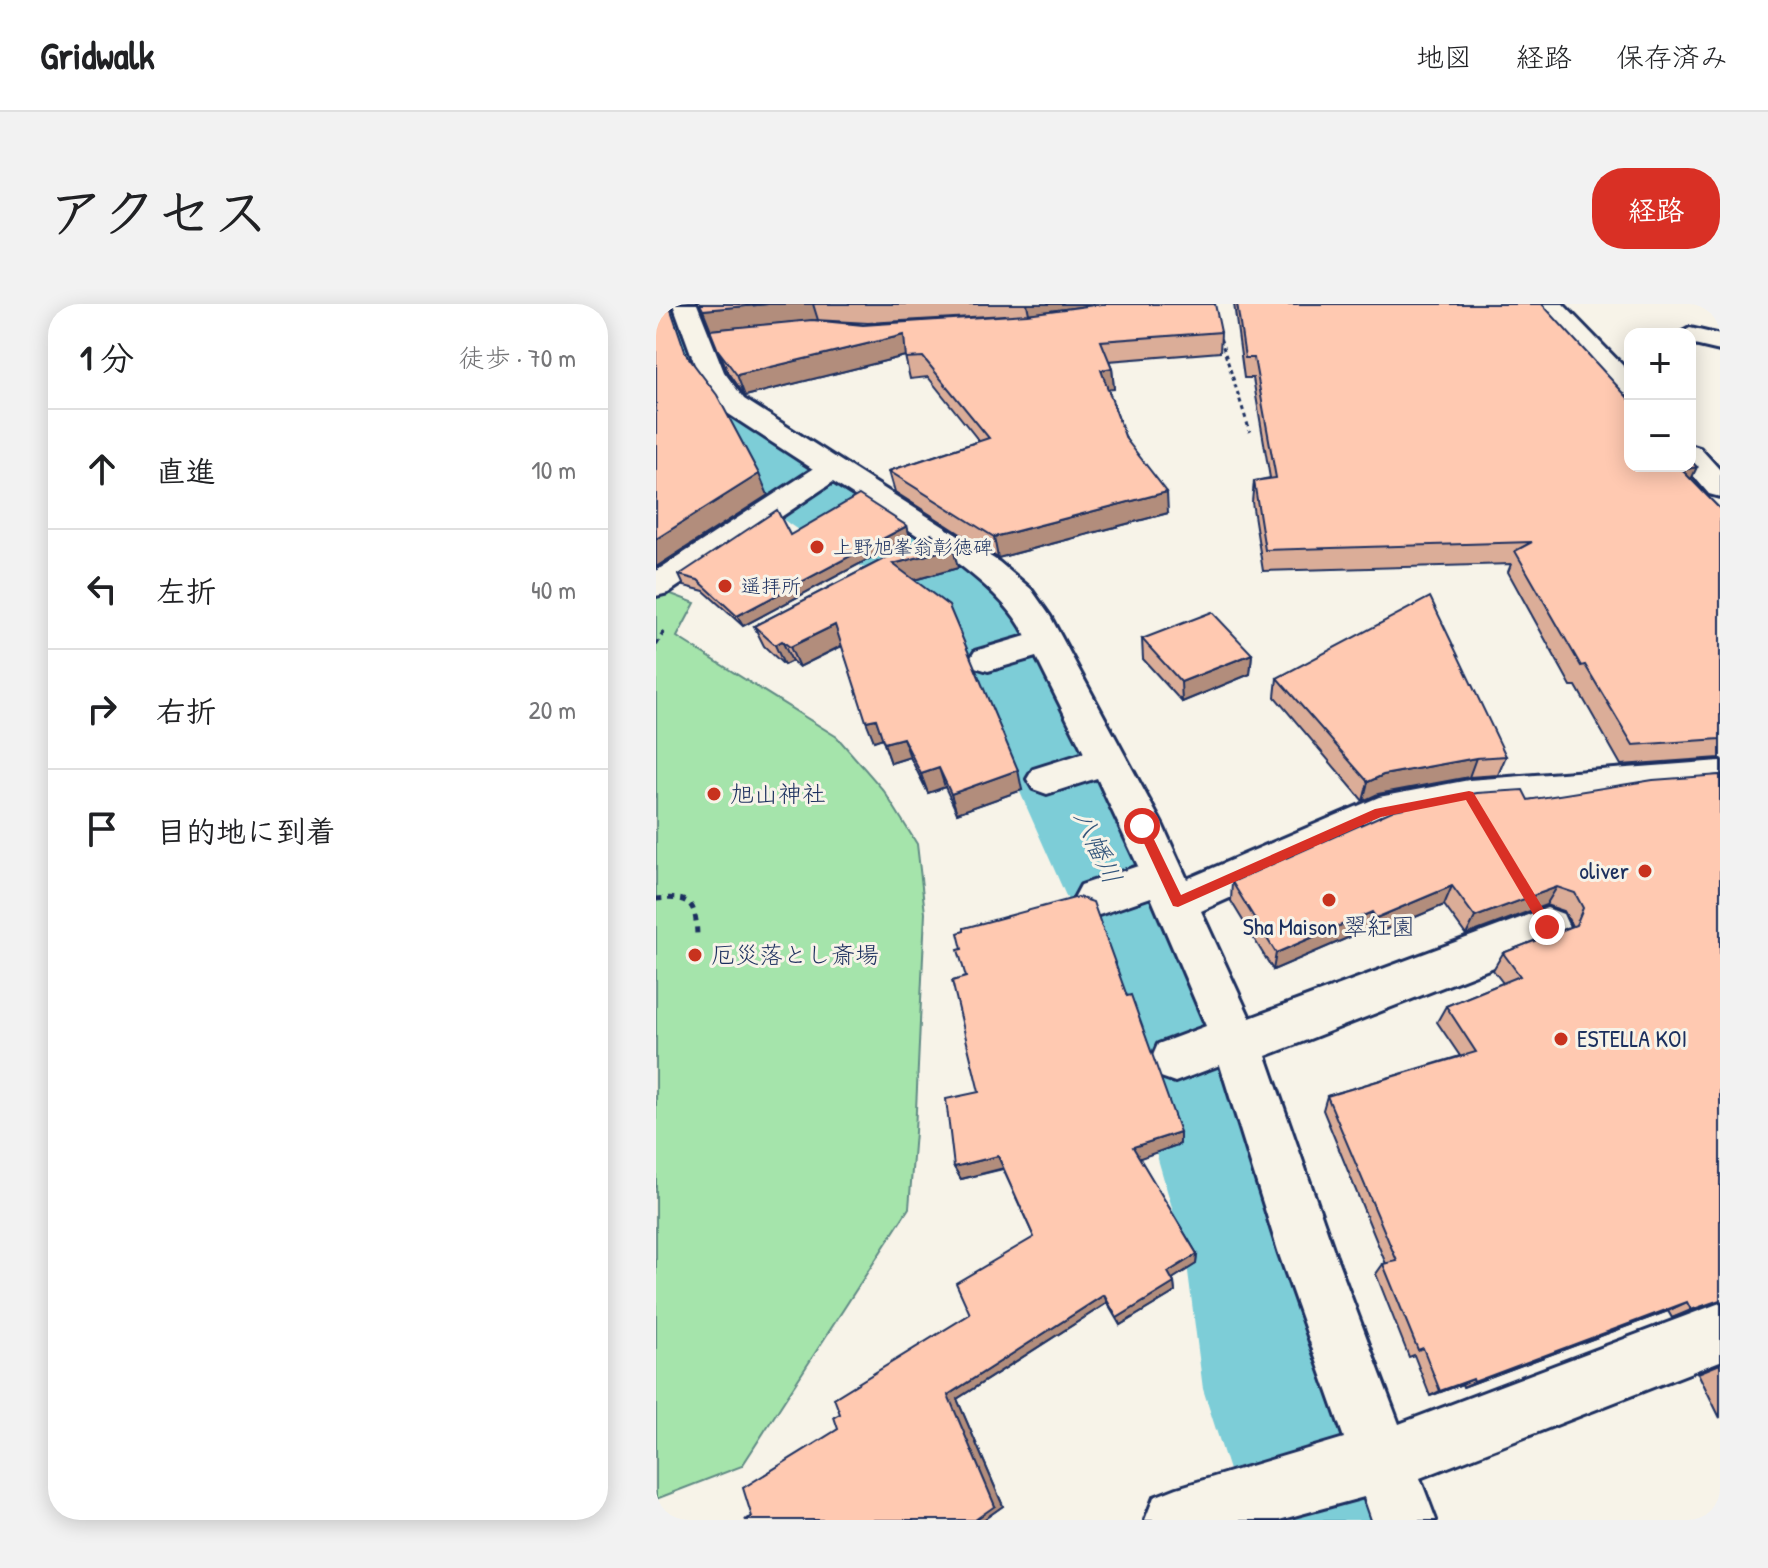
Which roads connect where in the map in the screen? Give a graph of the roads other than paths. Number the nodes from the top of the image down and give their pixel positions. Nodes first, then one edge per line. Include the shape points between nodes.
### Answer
1 (1550, 304) edge
2 (702, 328) edge
3 (1696, 337) edge
4 (1720, 343) edge
5 (1624, 378) edge
6 (1696, 461) edge
7 (1720, 488) edge
8 (822, 494) junction
9 (721, 565) edge
10 (656, 586) edge
11 (1720, 776) edge
12 (1142, 891) junction
13 (1547, 927) dead end
14 (1214, 1048) junction
15 (1720, 1332) edge
16 (1359, 1466) junction
17 (1177, 1520) edge
18 (1404, 1520) edge

1 - 5 street via 1604,346
2 - 8 street via 719,389
3 - 4 street
6 - 7 street
8 - 9 street
8 - 10 street
8 - 12 street via 1014,588 1038,618 1016,651
11 - 12 street via 1469,795 1379,813
12 - 14 street
13 - 14 street
14 - 16 street via 1307,1254
15 - 16 street
16 - 17 street
16 - 18 street

